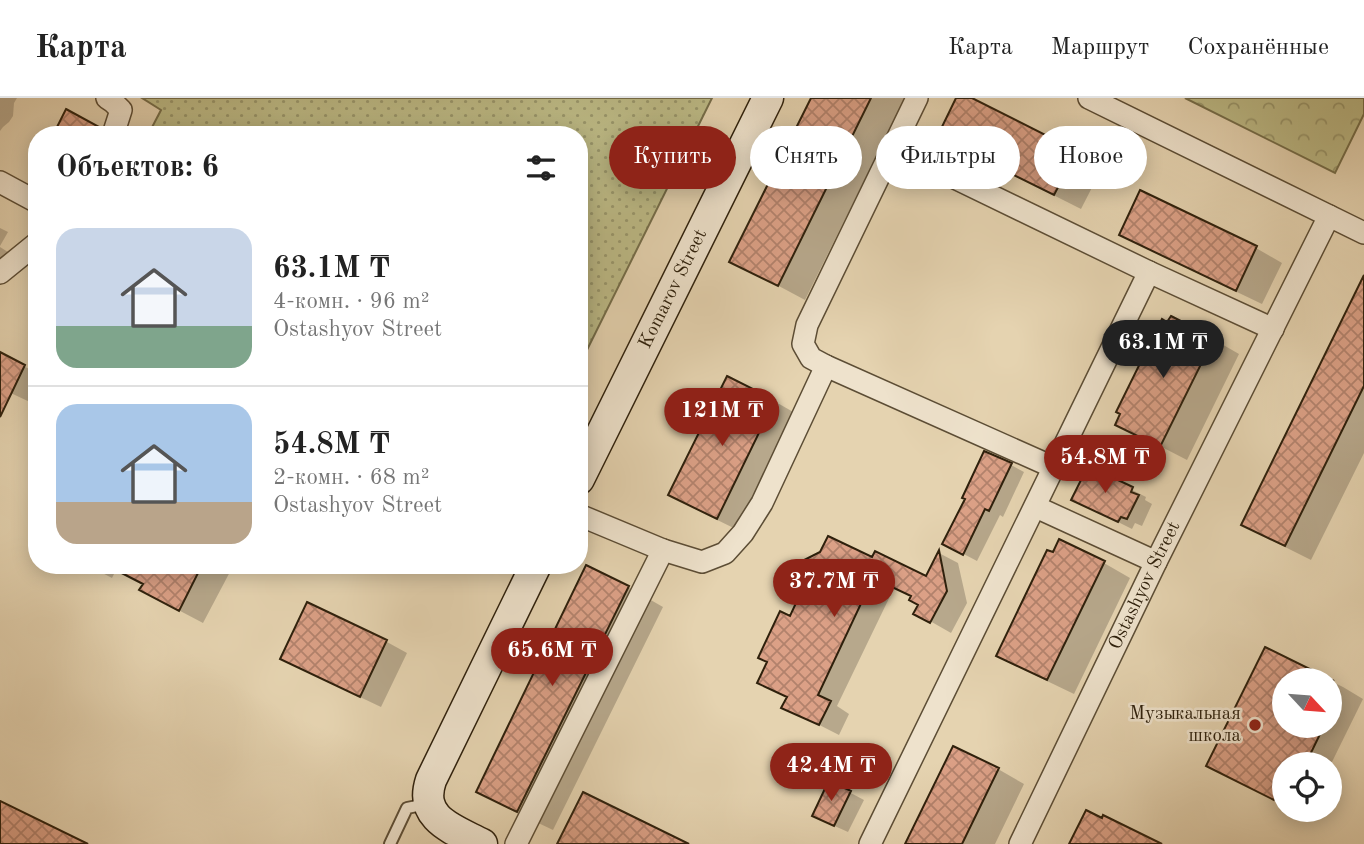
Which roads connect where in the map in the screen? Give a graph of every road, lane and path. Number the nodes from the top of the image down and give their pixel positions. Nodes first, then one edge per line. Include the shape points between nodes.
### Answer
1 (107, 98) edge
2 (768, 98) edge
3 (917, 98) edge
4 (1089, 98) edge
5 (116, 126) edge
6 (904, 126) edge
7 (0, 182) edge
8 (876, 183) edge
9 (978, 189) edge
10 (28, 197) edge
11 (1329, 216) junction
12 (1364, 233) edge
13 (28, 250) edge
14 (1149, 272) junction
15 (0, 273) edge
16 (1273, 329) junction
17 (826, 366) junction
18 (588, 461) edge
19 (1055, 468) junction
20 (1036, 507) junction
21 (588, 519) edge
22 (663, 550) junction
23 (1156, 562) junction
24 (532, 574) edge
25 (428, 803) junction
26 (390, 844) edge
27 (482, 844) edge
28 (516, 844) edge
29 (870, 844) edge
30 (1020, 844) edge

1 - 5 street via 121,110
2 - 18 street, Komarov Street
3 - 6 street
4 - 11 street
7 - 10 street
8 - 17 street via 807,325 803,344 811,358
9 - 14 street
11 - 12 street
11 - 16 street, Ostashyov Street
13 - 15 street
14 - 16 street
14 - 19 street
16 - 23 street, Ostashyov Street
17 - 19 street
17 - 22 street via 762,503 726,553 702,562
19 - 20 street
20 - 23 street
20 - 29 street
21 - 22 street
22 - 28 street
23 - 30 street, Ostashyov Street
24 - 25 street via 431,780
25 - 26 lane via 407,808
25 - 27 street via 443,824

